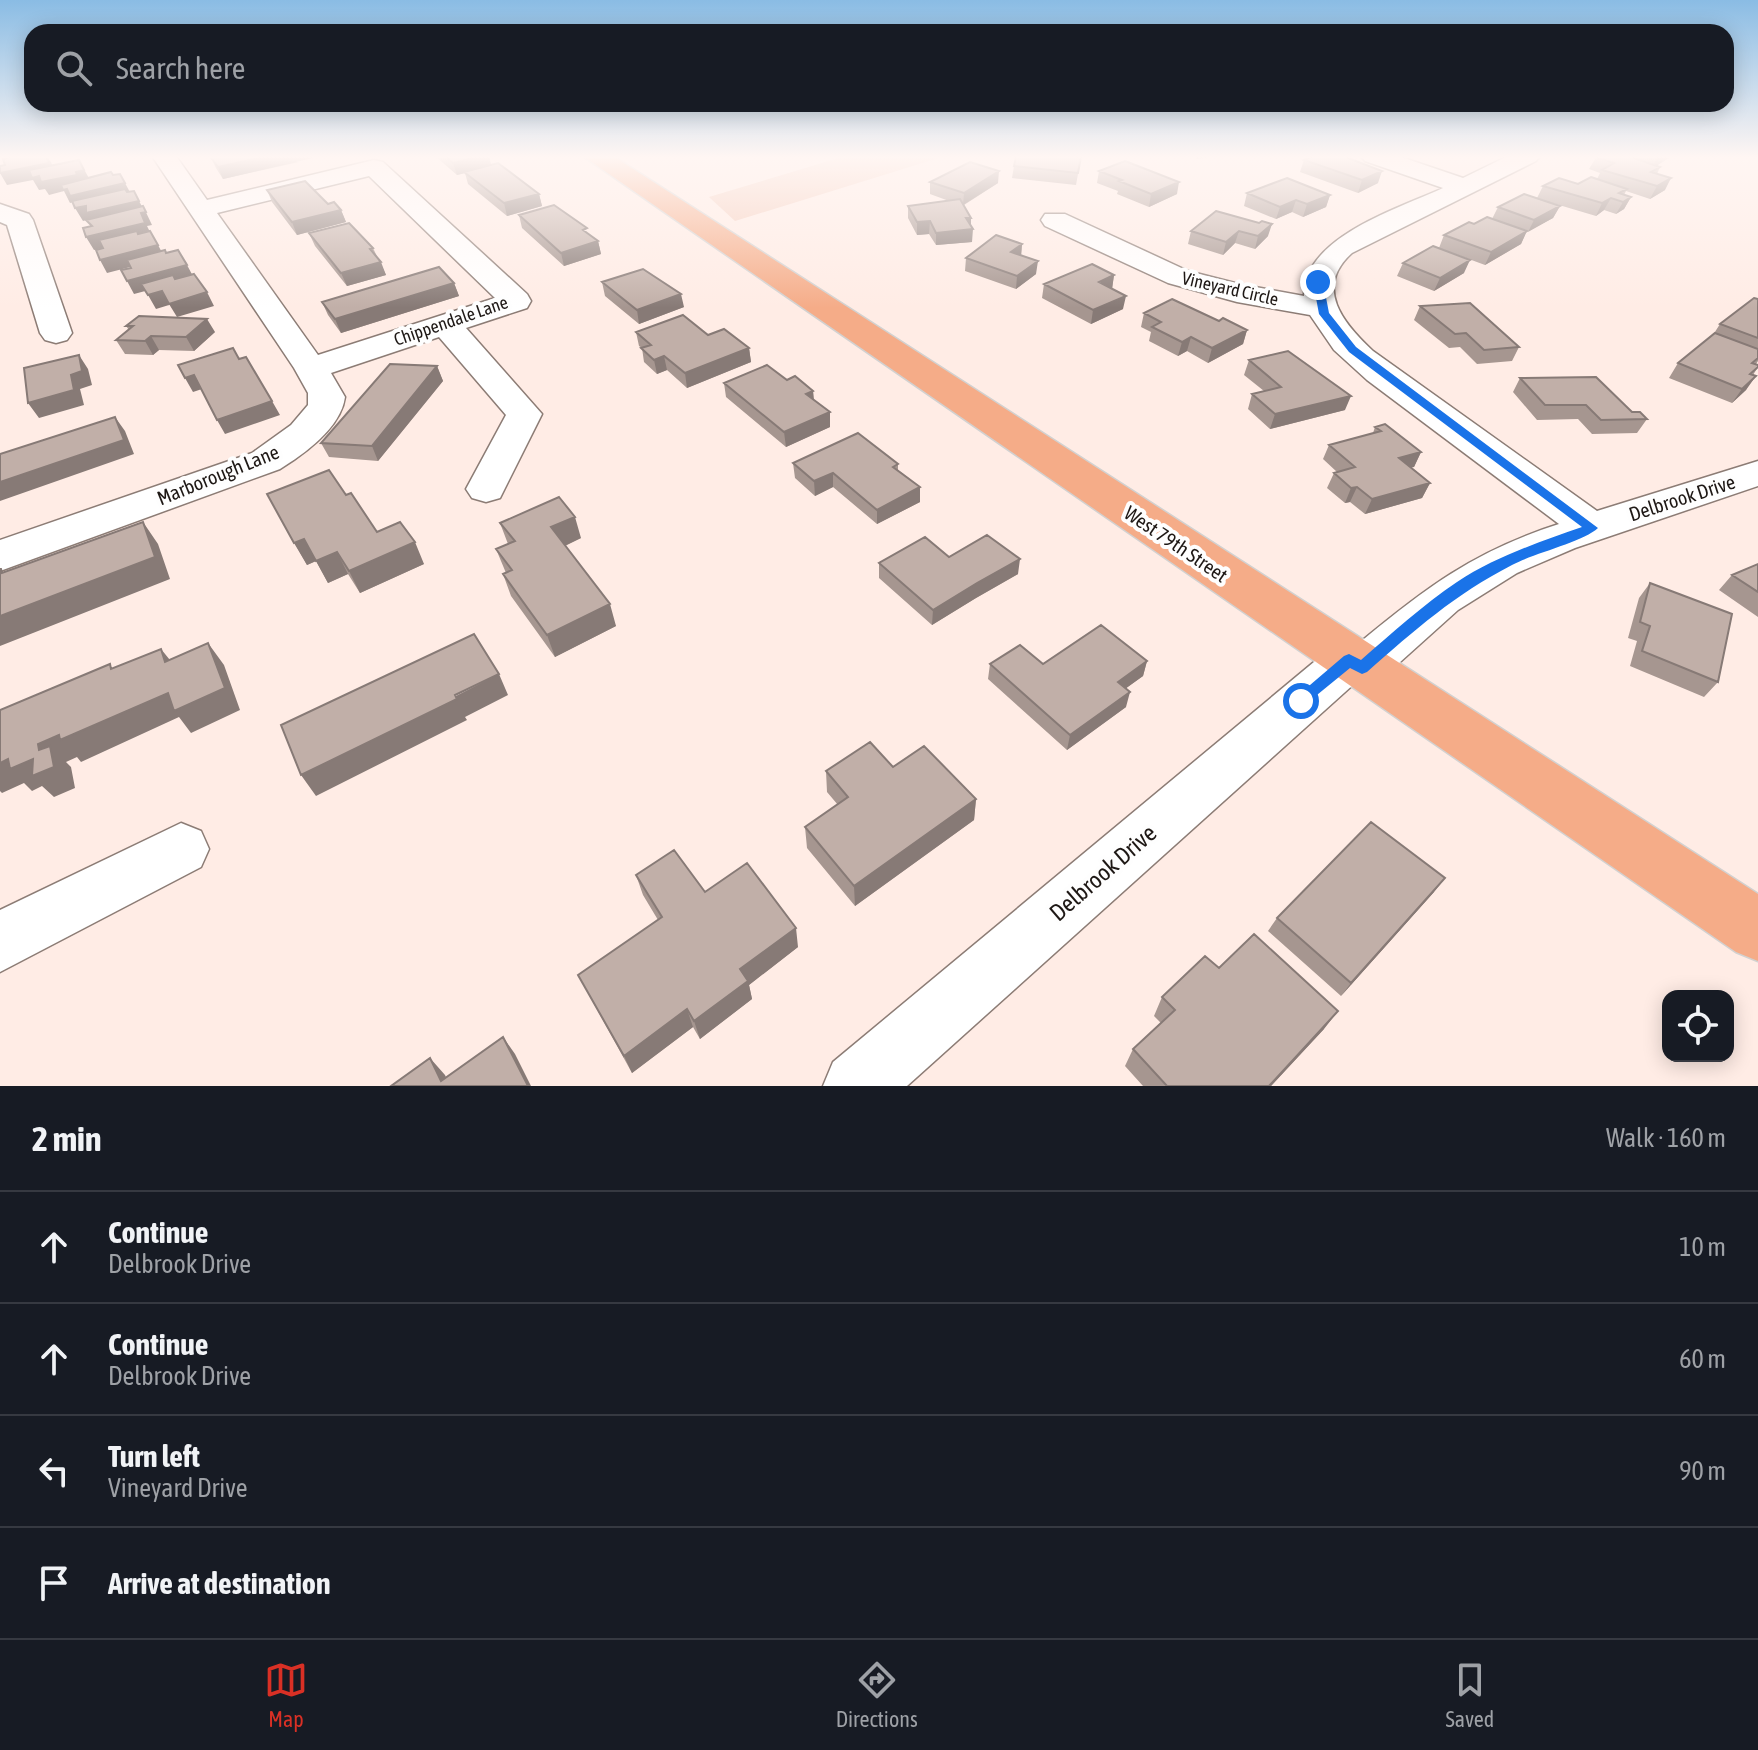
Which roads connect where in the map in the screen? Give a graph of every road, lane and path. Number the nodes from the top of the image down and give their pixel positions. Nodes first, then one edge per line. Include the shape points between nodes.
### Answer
1 (212, 207) edge
2 (416, 207) edge
3 (671, 207) edge
4 (1426, 207) edge
5 (202, 209) joint
6 (0, 212) edge
7 (1055, 220) dead end
8 (1322, 308) junction
9 (445, 324) junction
10 (56, 333) dead end
11 (311, 368) junction
12 (1758, 473) edge
13 (486, 489) dead end
14 (1592, 528) junction
15 (0, 556) edge
16 (1356, 664) junction
17 (181, 849) dead end
18 (1758, 930) edge
19 (0, 942) edge
20 (857, 1086) edge

1 - 5 street, Chippendale Lane
2 - 9 street, Chippendale Lane via 516,301
3 - 16 main road, West 79th Street
4 - 8 street via 1337,251 1318,282
5 - 11 street, Marborough Lane
6 - 10 street via 19,220
7 - 8 street, Vineyard Circle via 1187,280
8 - 14 street via 1340,337 1374,368
9 - 11 street, Chippendale Lane
9 - 13 street via 524,414
11 - 15 street, Marborough Lane via 327,397 325,408 279,454
12 - 14 street, Delbrook Drive
14 - 16 street, Delbrook Drive via 1528,550 1464,584
16 - 18 main road, West 79th Street
16 - 20 street, Delbrook Drive
17 - 19 street

